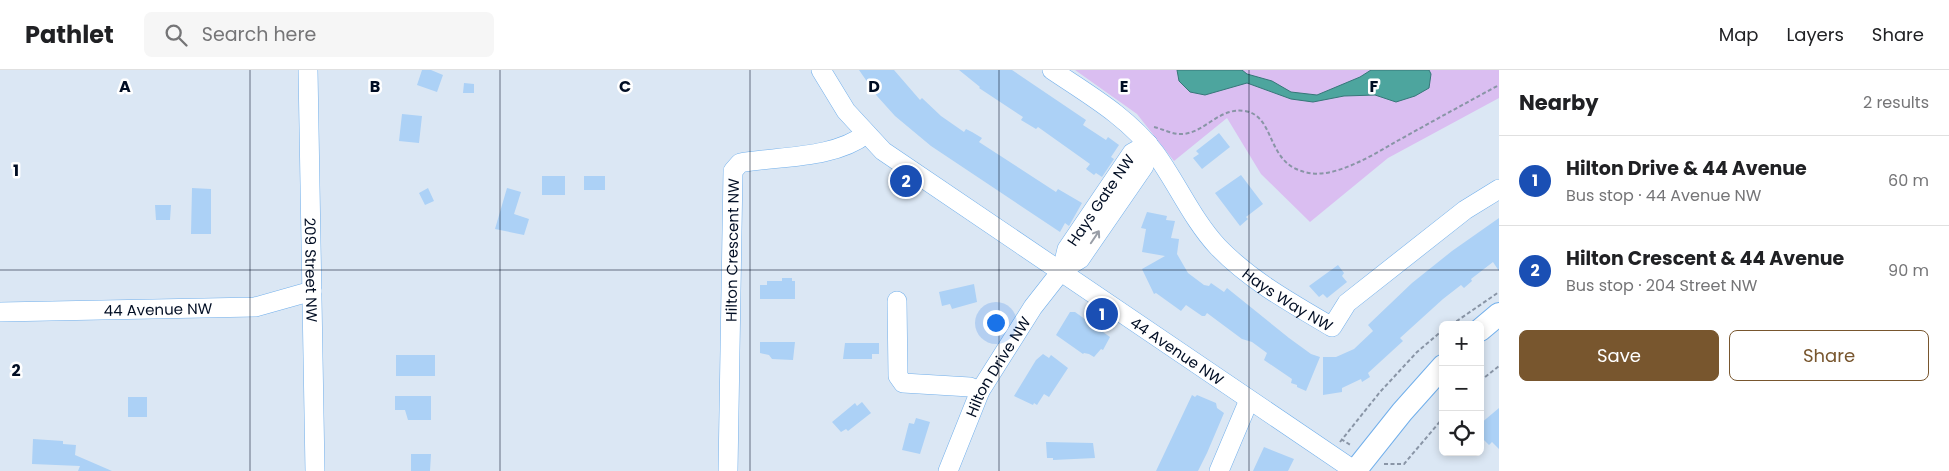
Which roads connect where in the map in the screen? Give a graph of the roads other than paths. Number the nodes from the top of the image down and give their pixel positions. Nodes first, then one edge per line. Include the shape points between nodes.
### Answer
1 (308, 70) edge
2 (821, 70) edge
3 (1052, 70) edge
4 (866, 134) junction
5 (1142, 138) junction
6 (1499, 189) edge
7 (1062, 270) junction
8 (312, 290) junction
9 (897, 301) dead end
10 (0, 312) edge
11 (1499, 314) edge
12 (1484, 327) edge
13 (1439, 370) edge
14 (980, 391) junction
15 (1249, 400) junction
16 (315, 471) edge
17 (728, 471) edge
18 (948, 471) edge
19 (1219, 471) edge
20 (1355, 471) edge

1 - 8 street, 209 Street NW
2 - 4 street, 44 Avenue NW via 846,111
3 - 5 street via 1113,112
4 - 7 street, 44 Avenue NW via 883,151 925,181
4 - 17 street, Hilton Crescent NW via 837,147 801,156 740,163 733,171
5 - 6 street, Hays Way NW via 1223,252 1266,288 1332,327 1347,303 1465,210
5 - 7 street, Hays Gate NW via 1067,248
7 - 14 street, Hilton Drive NW
7 - 15 street, 44 Avenue NW
8 - 10 street, 44 Avenue NW via 254,307
8 - 16 street, 209 Street NW
9 - 14 street via 898,376 904,384 970,387
11 - 12 main road
13 - 20 main road
14 - 18 street, Hilton Drive NW
15 - 19 street
15 - 20 street, 44 Avenue NW

